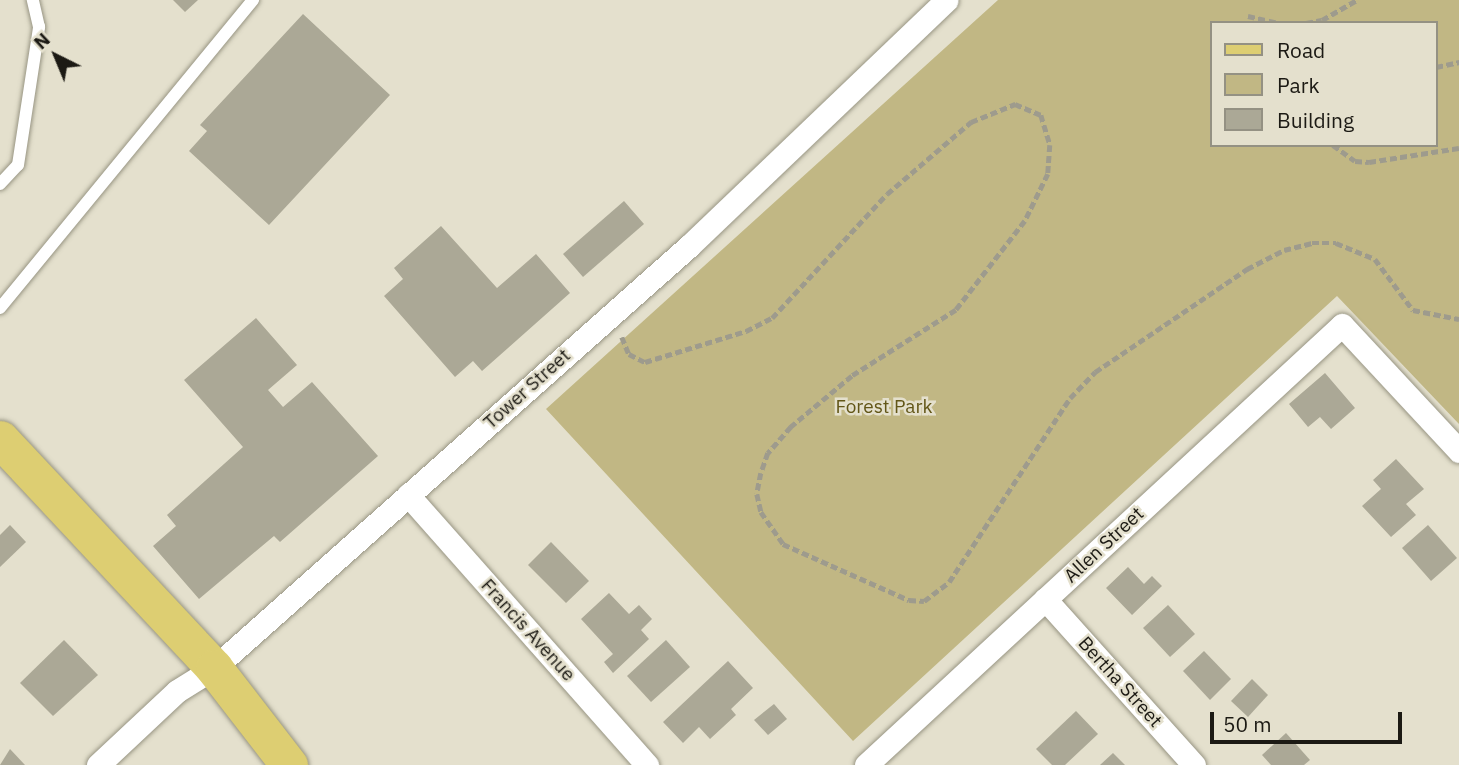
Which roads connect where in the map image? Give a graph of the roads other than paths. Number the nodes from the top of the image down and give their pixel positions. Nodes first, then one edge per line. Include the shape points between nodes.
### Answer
1 (33, 0) edge
2 (253, 0) edge
3 (946, 0) edge
4 (0, 184) edge
5 (0, 308) edge
6 (0, 439) edge
7 (1459, 451) edge
8 (408, 495) junction
9 (1045, 599) junction
10 (214, 668) junction
11 (98, 765) edge
12 (289, 765) edge
13 (647, 765) edge
14 (866, 765) edge
15 (1195, 765) edge

1 - 4 lane via 39,27 18,165
2 - 5 lane
3 - 8 street, Tower Street via 689,246
6 - 10 main road
7 - 9 street, Allen Street via 1342,325
8 - 10 street, Tower Street
8 - 13 street, Francis Avenue
9 - 14 street, Allen Street
9 - 15 street, Bertha Street
10 - 11 street, Tower Street via 177,691
10 - 12 main road

